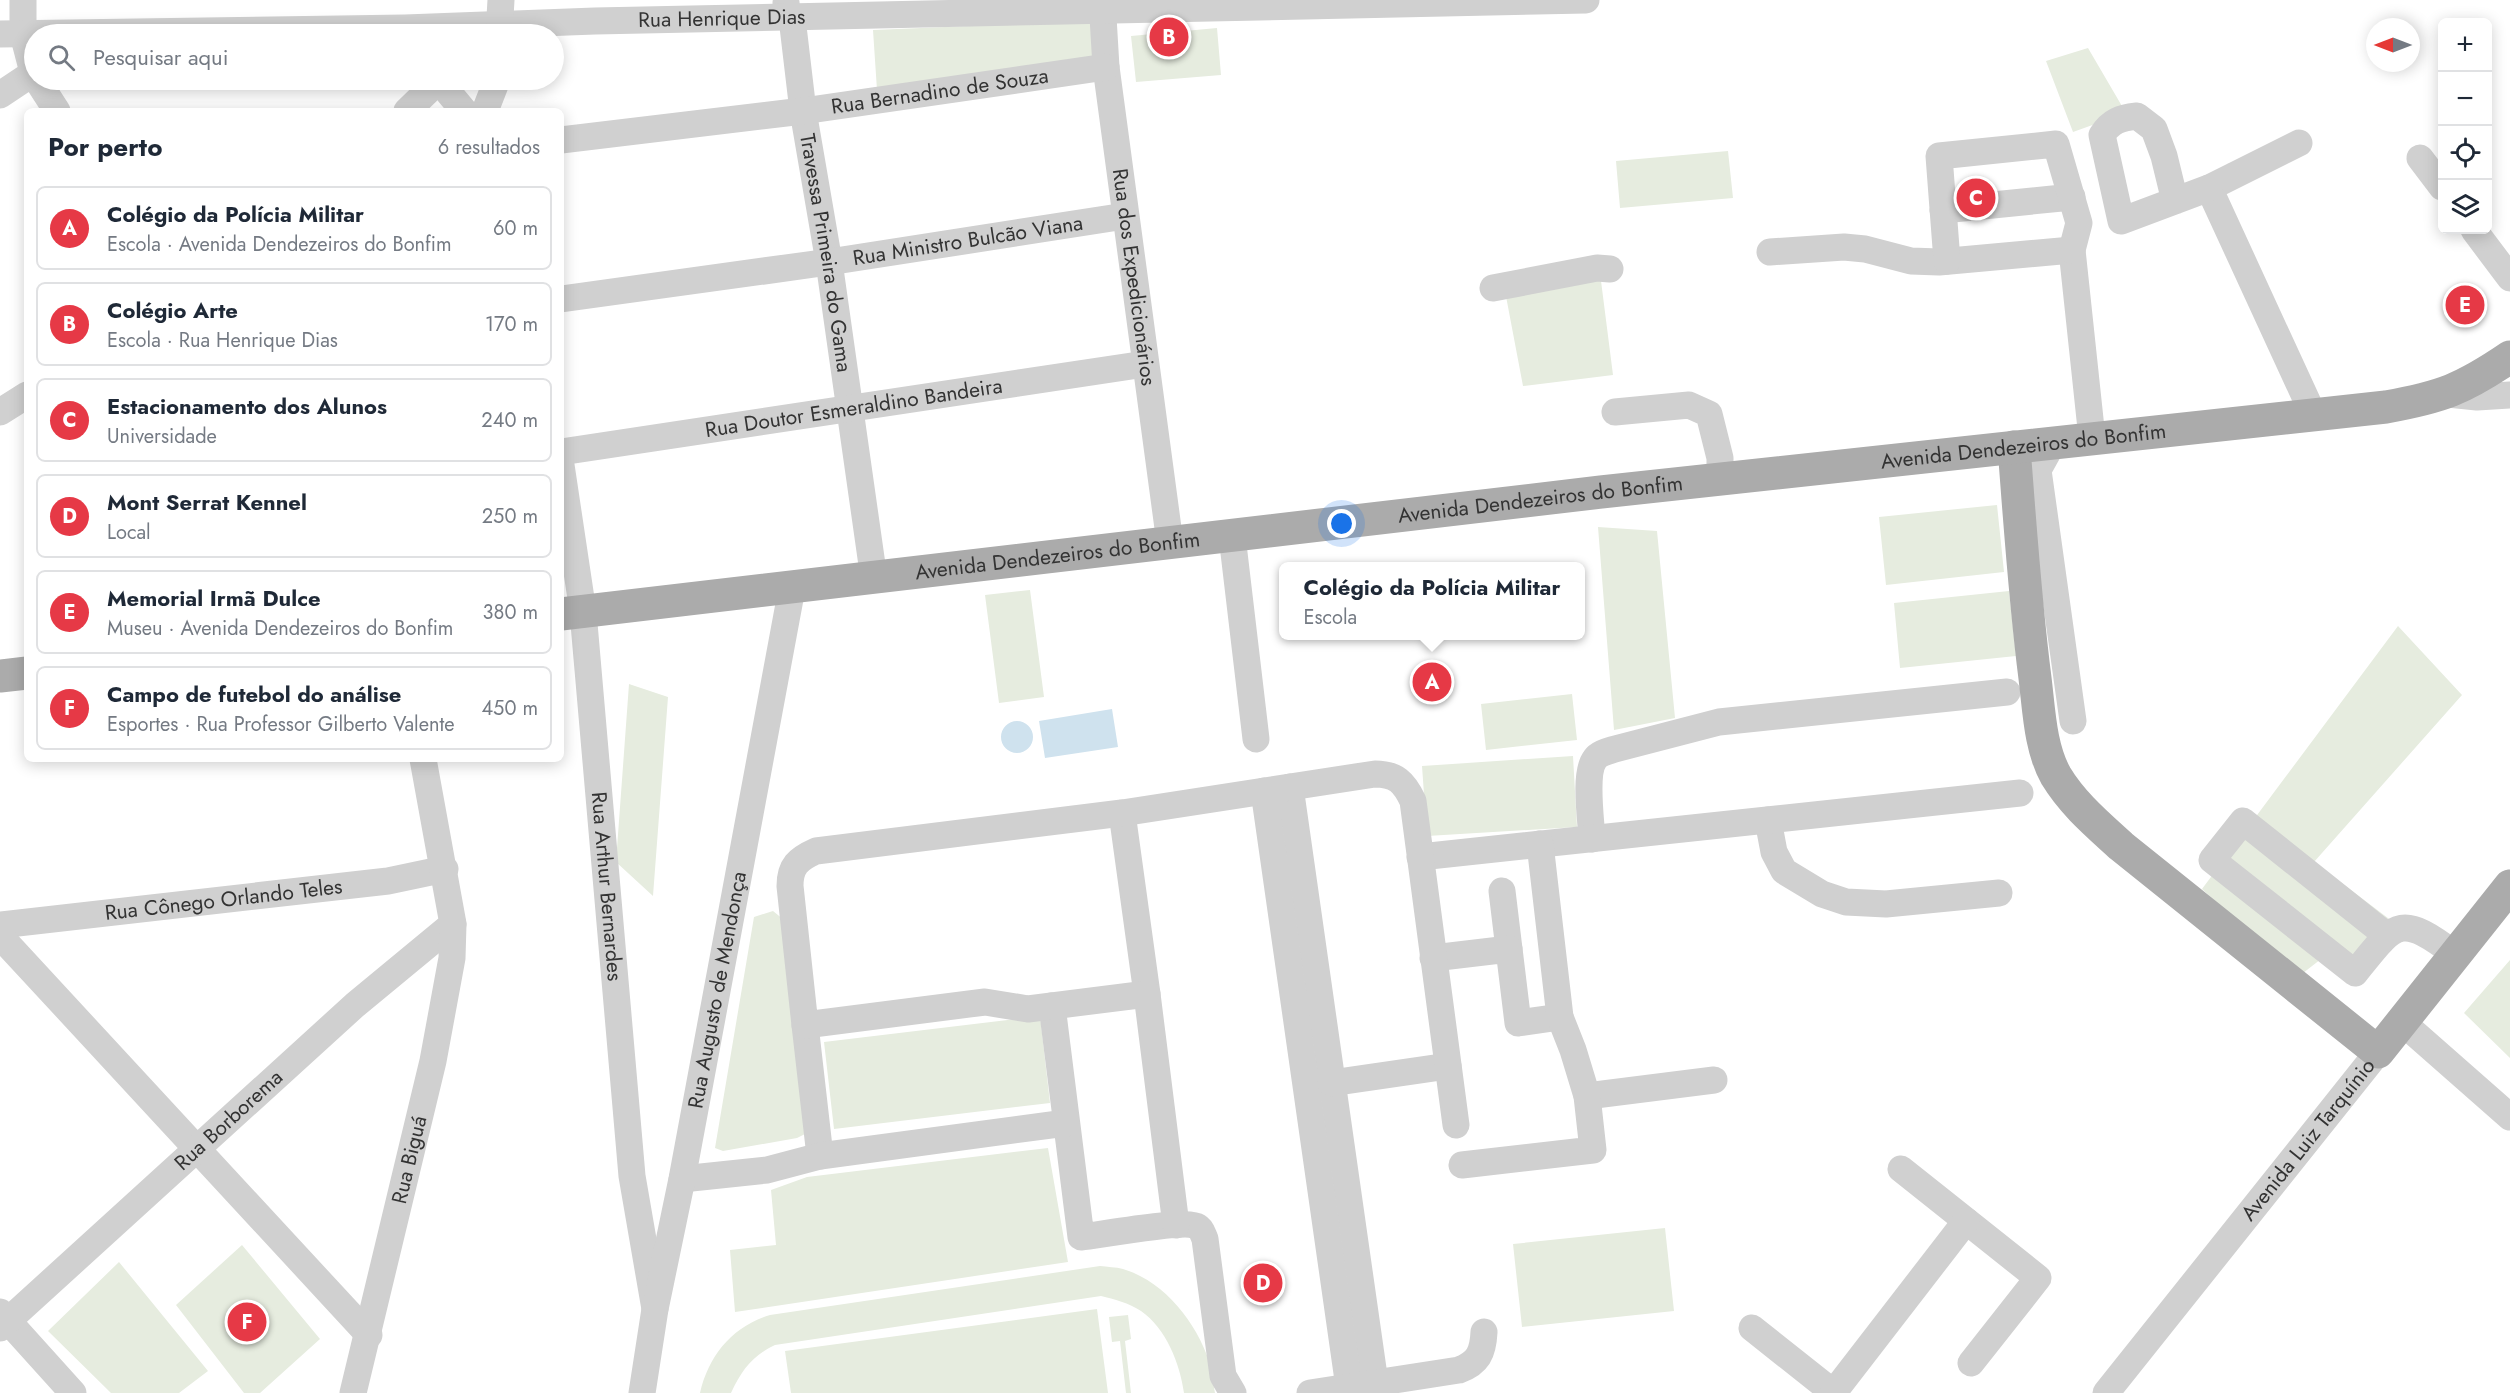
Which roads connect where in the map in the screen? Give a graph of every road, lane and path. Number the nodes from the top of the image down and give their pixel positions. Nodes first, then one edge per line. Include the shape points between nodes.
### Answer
1 (22, 0) edge
2 (1576, 0) edge
3 (1586, 0) edge
4 (1102, 5) edge
5 (789, 9) edge
6 (597, 11) edge
7 (500, 20) edge
8 (480, 24) edge
9 (12, 34) edge
10 (24, 56) edge
11 (1106, 67) junction
12 (24, 82) edge
13 (44, 90) edge
14 (430, 90) edge
15 (449, 90) edge
16 (487, 90) edge
17 (502, 90) edge
18 (0, 95) edge
19 (55, 108) edge
20 (410, 108) edge
21 (462, 108) edge
22 (466, 108) edge
23 (508, 108) edge
24 (803, 111) junction
25 (564, 140) edge
26 (2299, 143) dead end
27 (2420, 158) dead end
28 (2438, 182) edge
29 (2209, 188) junction
30 (2072, 197) junction
31 (2175, 201) dead end
32 (1943, 210) junction
33 (1125, 216) junction
34 (2477, 234) edge
35 (2072, 250) junction
36 (1770, 252) dead end
37 (1947, 261) junction
38 (828, 262) junction
39 (1610, 269) dead end
40 (2510, 278) edge
41 (1493, 288) dead end
42 (564, 299) edge
43 (2510, 357) edge
44 (1144, 364) junction
45 (2448, 394) junction
46 (2510, 395) edge
47 (24, 397) edge
48 (850, 409) junction
49 (0, 412) edge
50 (1616, 412) dead end
51 (2313, 414) junction
52 (2092, 438) junction
53 (2053, 442) junction
54 (2014, 447) junction
55 (564, 452) edge
56 (1720, 479) junction
57 (564, 505) edge
58 (1232, 536) junction
59 (1170, 543) junction
60 (874, 579) junction
61 (792, 588) junction
62 (572, 613) edge
63 (24, 673) edge
64 (0, 676) edge
65 (2007, 692) dead end
66 (2073, 721) dead end
67 (1256, 739) dead end
68 (424, 762) edge
69 (1277, 789) junction
70 (2020, 793) dead end
71 (1122, 813) junction
72 (1768, 820) junction
73 (1592, 839) junction
74 (1540, 844) junction
75 (1420, 857) junction
76 (445, 869) junction
77 (2510, 886) edge
78 (1502, 891) dead end
79 (1998, 893) dead end
80 (453, 924) junction
81 (0, 925) edge
82 (2386, 935) junction
83 (0, 936) edge
84 (1509, 949) junction
85 (2456, 955) junction
86 (1433, 958) junction
87 (1147, 994) junction
88 (1052, 1006) junction
89 (1560, 1017) junction
90 (2402, 1022) junction
91 (805, 1025) junction
92 (2378, 1052) junction
93 (1448, 1066) junction
94 (1714, 1080) dead end
95 (1330, 1083) junction
96 (1587, 1096) junction
97 (2510, 1117) edge
98 (1066, 1123) junction
99 (1456, 1125) dead end
100 (198, 1148) junction
101 (820, 1156) junction
102 (1462, 1166) dead end
103 (1901, 1169) dead end
104 (682, 1179) junction
105 (1966, 1221) junction
106 (1176, 1225) junction
107 (655, 1309) junction
108 (3, 1320) edge
109 (1752, 1328) dead end
110 (1484, 1332) dead end
111 (369, 1335) junction
112 (1971, 1363) dead end
113 (1362, 1385) junction
114 (1834, 1392) edge
115 (73, 1393) edge
116 (353, 1393) edge
117 (642, 1393) edge
118 (1233, 1393) edge
119 (1310, 1393) edge
120 (2106, 1393) edge

1 - 9 street
2 - 3 street, Rua Henrique Dias
2 - 4 street, Rua Henrique Dias
4 - 5 street, Rua Henrique Dias
4 - 11 street, Rua dos Expedicionários
5 - 6 street, Rua Henrique Dias
5 - 24 street, Travessa Primeira do Gama
6 - 7 street, Rua Henrique Dias
7 - 8 street, Rua Henrique Dias
9 - 10 street
11 - 24 street, Rua Bernadino de Souza
11 - 33 street, Rua dos Expedicionários
12 - 18 street
13 - 19 street
14 - 20 street
15 - 21 street
16 - 22 street
17 - 23 street
24 - 25 street, Rua Bernadino de Souza
24 - 38 street, Travessa Primeira do Gama
26 - 29 street
27 - 28 street
29 - 31 street
29 - 51 street
30 - 32 street
30 - 32 street via 2056,144 1939,156
30 - 35 street via 2079,223
32 - 37 street
33 - 38 street, Rua Ministro Bulcão Viana
33 - 44 street, Rua dos Expedicionários
34 - 40 street
35 - 37 street
35 - 52 street
36 - 37 street via 1844,247 1911,261
38 - 42 street, Rua Ministro Bulcão Viana
38 - 48 street, Travessa Primeira do Gama
39 - 41 street via 1597,268
43 - 45 main road, Avenida Dendezeiros do Bonfim
44 - 48 street, Rua Doutor Esmeraldino Bandeira
44 - 59 street, Rua dos Expedicionários
45 - 46 street
45 - 51 main road, Avenida Dendezeiros do Bonfim via 2386,407
47 - 49 street
48 - 55 street, Rua Doutor Esmeraldino Bandeira
48 - 60 street, Travessa Primeira do Gama
50 - 56 street via 1689,405 1709,414 1720,458
51 - 52 main road, Avenida Dendezeiros do Bonfim
52 - 53 main road, Avenida Dendezeiros do Bonfim
53 - 54 main road, Avenida Dendezeiros do Bonfim
53 - 66 street via 2038,470
54 - 56 main road, Avenida Dendezeiros do Bonfim
54 - 92 main road via 2027,612 2043,737 2055,774 2068,795 2121,846
56 - 58 main road, Avenida Dendezeiros do Bonfim
57 - 62 street, Rua Arthur Bernardes
58 - 59 main road, Avenida Dendezeiros do Bonfim
58 - 67 street
59 - 60 main road, Avenida Dendezeiros do Bonfim
60 - 61 main road, Avenida Dendezeiros do Bonfim
61 - 62 main road, Avenida Dendezeiros do Bonfim
61 - 104 street, Rua Augusto de Mendonça
62 - 107 street, Rua Arthur Bernardes via 632,1176
63 - 64 main road
65 - 73 street via 1719,722 1608,751 1594,760 1590,773
68 - 76 street, Rua Biguá
69 - 71 street
69 - 75 street via 1375,774 1398,777 1413,801
69 - 95 street
69 - 113 street
70 - 72 street
71 - 87 street
71 - 91 street via 816,852 801,858 794,865 790,886
72 - 73 street
72 - 79 street via 1774,852 1784,871 1822,894 1846,902 1886,904
73 - 74 street
74 - 75 street
74 - 89 street
75 - 86 street
76 - 80 street, Rua Biguá
76 - 81 street, Rua Cônego Orlando Teles via 388,881
77 - 85 main road, Avenida Luiz Tarquínio
78 - 84 street
80 - 100 street, Rua Borborema via 355,1005
80 - 111 street, Rua Biguá via 447,993
82 - 82 street via 2355,974 2212,860 2243,821
82 - 85 street via 2399,928 2423,931
83 - 100 street
84 - 86 street
84 - 89 street via 1518,1023
85 - 90 main road, Avenida Luiz Tarquínio
86 - 93 street
87 - 88 street
87 - 106 street
88 - 91 street via 1012,1008 985,1002
88 - 98 street
89 - 96 street
90 - 92 main road, Avenida Luiz Tarquínio
90 - 97 street
91 - 101 street
92 - 120 street, Avenida Luiz Tarquínio
93 - 95 street
93 - 99 street
94 - 96 street
95 - 113 street
96 - 102 street via 1593,1150
98 - 101 street
98 - 106 street via 1081,1237
100 - 108 street, Rua Borborema
100 - 111 street
101 - 104 street via 767,1170
103 - 105 street
104 - 107 street, Rua Augusto de Mendonça
105 - 112 street via 2038,1278
105 - 114 street
106 - 118 street via 1197,1226 1205,1239 1223,1377
107 - 117 street, Rua Augusto de Mendonça
108 - 115 street
109 - 114 street
110 - 113 street via 1479,1358 1470,1366
111 - 116 street, Rua Biguá
113 - 119 street

